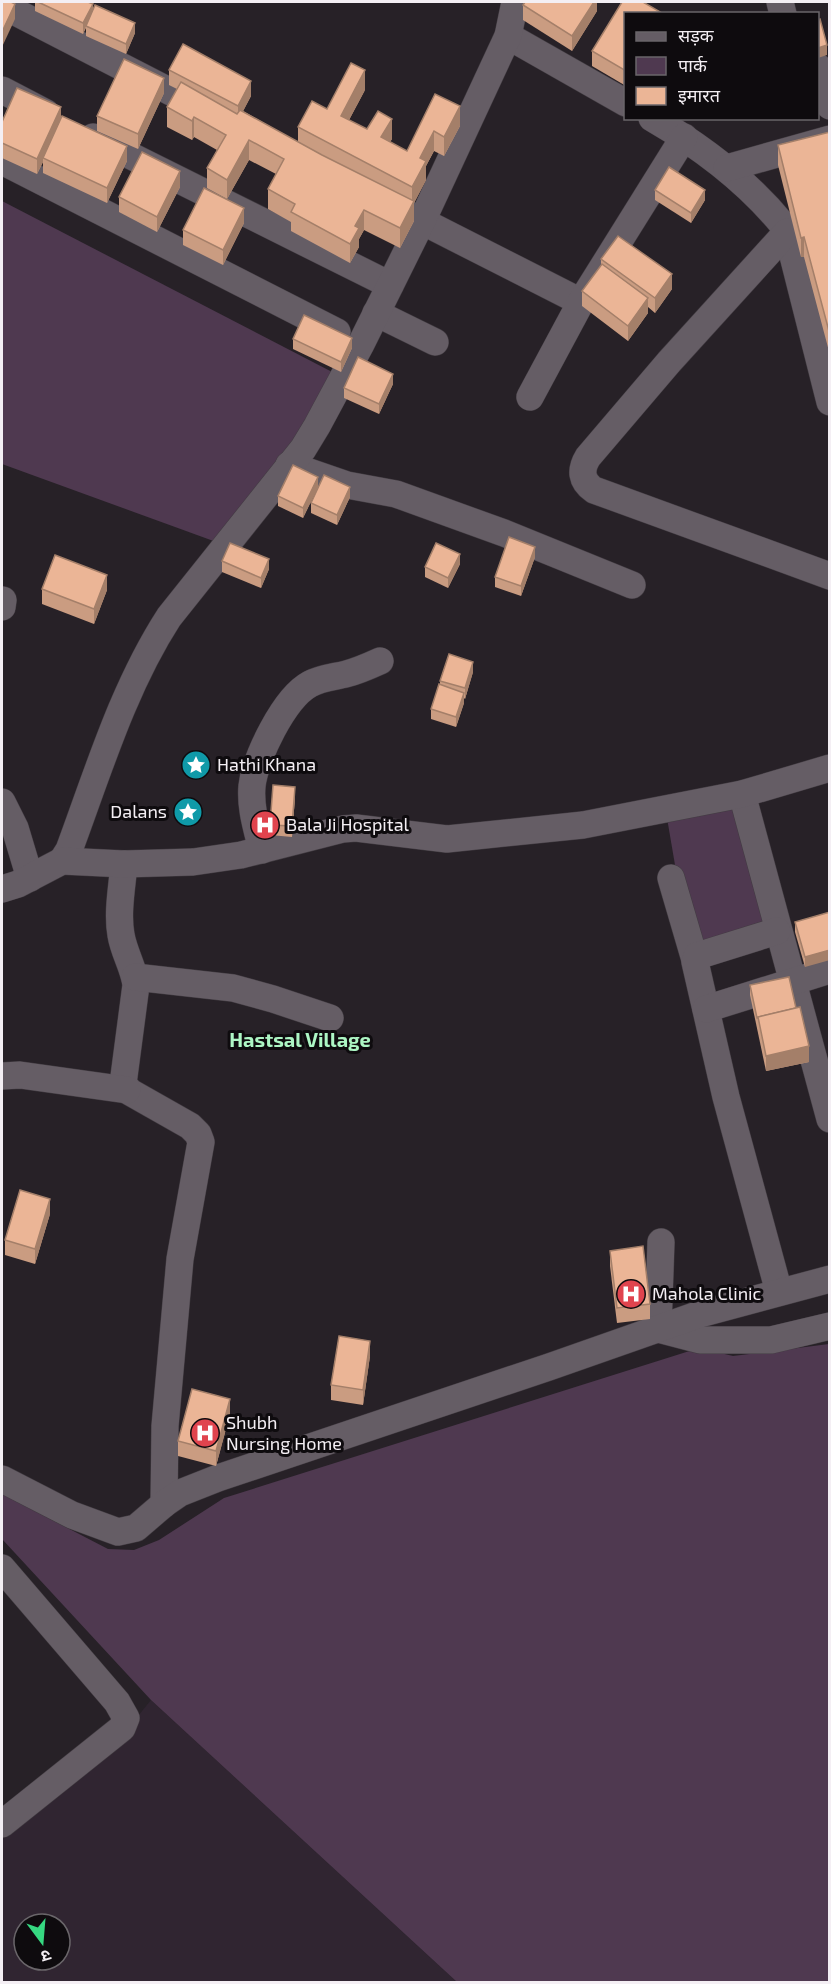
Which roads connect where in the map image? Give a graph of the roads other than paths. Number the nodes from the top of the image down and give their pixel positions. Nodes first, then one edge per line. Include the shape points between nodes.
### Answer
1 (515, 2) edge
2 (2, 5) edge
3 (508, 36) junction
4 (819, 70) edge
5 (2, 90) edge
6 (624, 102) edge
7 (830, 106) edge
8 (655, 120) edge
9 (233, 124) edge
10 (684, 137) junction
11 (830, 139) edge
12 (2, 161) edge
13 (727, 168) junction
14 (380, 200) edge
15 (422, 221) junction
16 (787, 232) junction
17 (390, 285) junction
18 (581, 302) junction
19 (376, 313) junction
20 (435, 342) dead end
21 (361, 344) junction
22 (530, 398) dead end
23 (830, 402) edge
24 (289, 465) junction
25 (830, 576) edge
26 (632, 585) dead end
27 (380, 661) dead end
28 (830, 768) edge
29 (742, 794) junction
30 (2, 802) edge
31 (262, 850) junction
32 (62, 861) junction
33 (124, 864) junction
34 (30, 878) junction
35 (671, 878) dead end
36 (2, 889) edge
37 (777, 931) junction
38 (695, 960) junction
39 (830, 970) edge
40 (135, 977) junction
41 (791, 982) junction
42 (706, 1009) junction
43 (330, 1018) dead end
44 (821, 1055) edge
45 (2, 1076) edge
46 (127, 1090) junction
47 (830, 1119) edge
48 (661, 1242) dead end
49 (830, 1279) edge
50 (779, 1293) junction
51 (830, 1326) edge
52 (658, 1329) junction
53 (2, 1479) edge
54 (164, 1504) junction
55 (2, 1568) edge
56 (2, 1824) edge

1 - 3 street
2 - 9 street
3 - 6 street
3 - 15 street
4 - 7 street
5 - 17 street
8 - 10 street
10 - 13 street
10 - 18 street
11 - 13 street
12 - 21 street
13 - 16 street
14 - 15 street
15 - 17 street
15 - 18 street
16 - 23 street
16 - 25 street via 588,457 582,476 594,490
17 - 19 street
18 - 22 street
19 - 20 street
19 - 21 street
21 - 24 street via 313,433
24 - 26 street via 346,485 407,498
24 - 32 street via 153,641
27 - 31 street via 309,685 285,708 254,774 253,813
28 - 29 street
29 - 31 street via 583,825 484,837 447,839 356,828
29 - 37 street
30 - 34 street via 15,828
31 - 33 street via 193,862
32 - 33 street
32 - 34 street
33 - 40 street via 120,926
34 - 36 street
35 - 38 street
37 - 38 street via 697,956
37 - 41 street
38 - 42 street
39 - 41 street
40 - 43 street via 233,988
40 - 46 street via 123,1080
41 - 42 street
41 - 44 street
42 - 50 street
44 - 47 street
45 - 46 street
46 - 54 street via 190,1126 201,1142 179,1271 165,1426
48 - 52 street
49 - 50 street
50 - 52 street
51 - 52 street via 771,1340 700,1340
52 - 54 street via 218,1478
53 - 54 street via 72,1515 118,1532 136,1528
55 - 56 street via 117,1702 126,1718 115,1735

